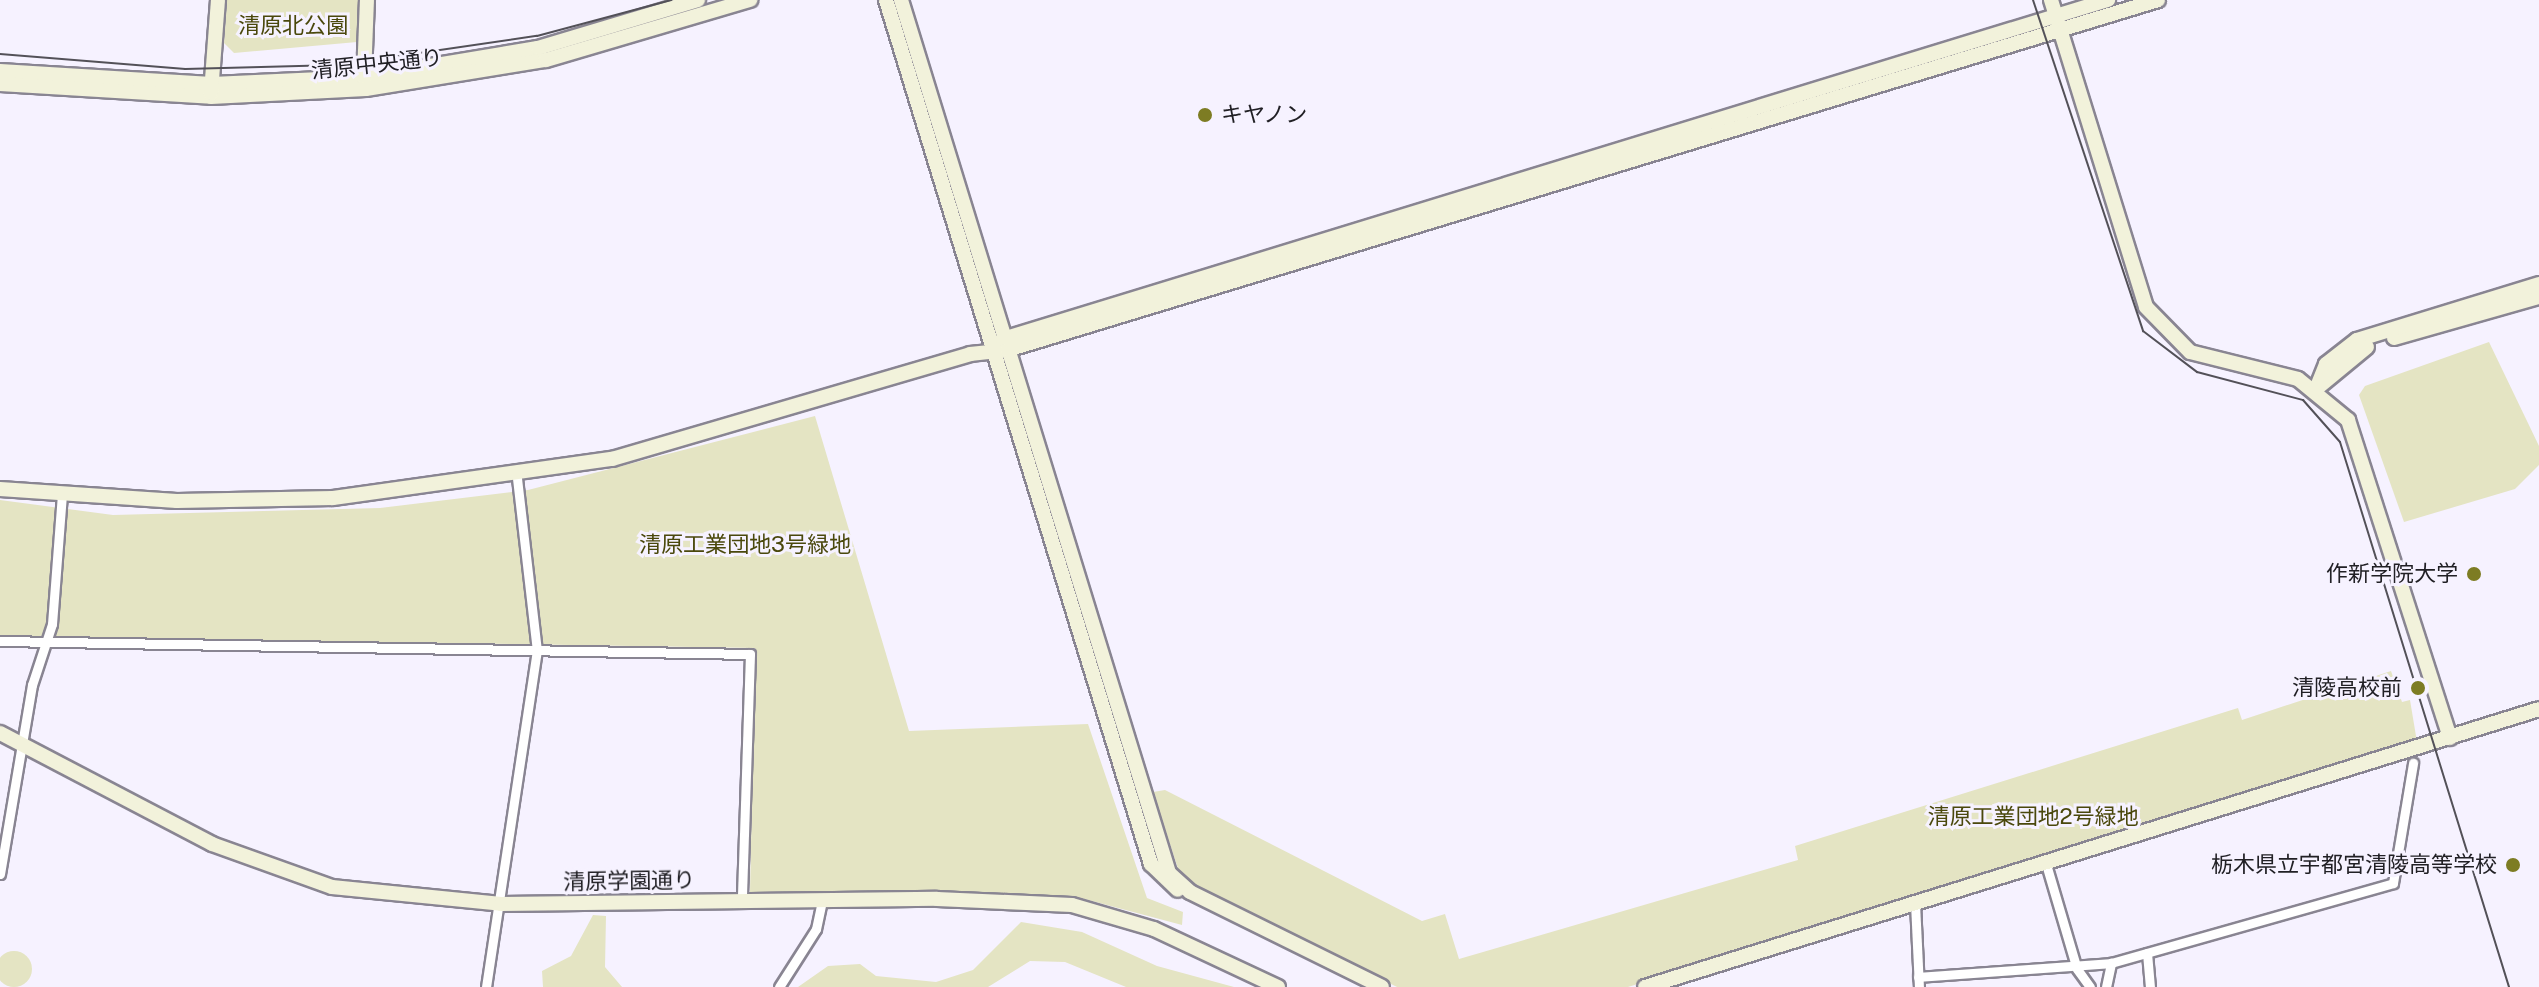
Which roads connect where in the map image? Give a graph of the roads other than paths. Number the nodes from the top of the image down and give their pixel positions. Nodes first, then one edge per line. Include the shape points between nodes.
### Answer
1 (218, 0) edge
2 (367, 0) edge
3 (698, 0) edge
4 (750, 0) edge
5 (886, 0) edge
6 (901, 0) edge
7 (2051, 0) edge
8 (2108, 0) edge
9 (2158, 0) edge
10 (2058, 23) junction
11 (0, 71) edge
12 (364, 77) junction
13 (0, 84) edge
14 (211, 91) junction
15 (2539, 284) edge
16 (2539, 297) edge
17 (1001, 346) junction
18 (2316, 389) junction
19 (517, 477) junction
20 (0, 489) edge
21 (62, 495) junction
22 (0, 641) edge
23 (48, 644) junction
24 (537, 651) junction
25 (2539, 709) edge
26 (0, 733) edge
27 (2450, 738) junction
28 (22, 746) junction
29 (2413, 763) dead end
30 (2046, 864) junction
31 (0, 874) edge
32 (742, 901) junction
33 (822, 901) junction
34 (1915, 903) junction
35 (501, 904) junction
36 (2147, 953) junction
37 (2111, 963) junction
38 (2077, 969) junction
39 (1919, 982) edge
40 (486, 987) edge
41 (779, 987) edge
42 (1278, 987) edge
43 (1382, 987) edge
44 (1645, 987) edge
45 (2090, 987) edge
46 (2106, 987) edge
47 (2150, 987) edge

1 - 14 street
2 - 12 street
3 - 12 street, 清原中央通り via 538,48
4 - 14 street, 清原中央通り via 546,60 437,81
5 - 17 street
6 - 17 street
7 - 10 street
8 - 10 street
9 - 10 street
10 - 17 street
10 - 18 street via 2154,320 2201,357 2284,374
11 - 14 street, 清原中央通り
12 - 14 street, 清原中央通り
13 - 14 street, 清原中央通り
15 - 18 street via 2357,340 2326,364
16 - 18 street via 2361,349
17 - 19 street via 665,446
17 - 43 street via 1151,864 1163,881
18 - 27 street via 2355,433
19 - 21 street via 274,501
19 - 24 street
20 - 21 street
21 - 23 street
22 - 23 street
23 - 24 street
23 - 28 street
24 - 32 street via 750,654
24 - 35 street
25 - 27 street
26 - 28 street, 清原学園通り
27 - 30 street
28 - 31 street
28 - 35 street, 清原学園通り via 281,871 383,897
29 - 36 street via 2393,883
30 - 34 street
30 - 38 street
32 - 33 street, 清原学園通り
32 - 35 street, 清原学園通り
33 - 41 street via 816,929
33 - 42 street, 清原学園通り via 1072,905 1154,929
34 - 39 street
34 - 44 street
35 - 40 street
36 - 37 street
36 - 47 street
37 - 38 street
37 - 46 street
38 - 39 street
38 - 45 street

